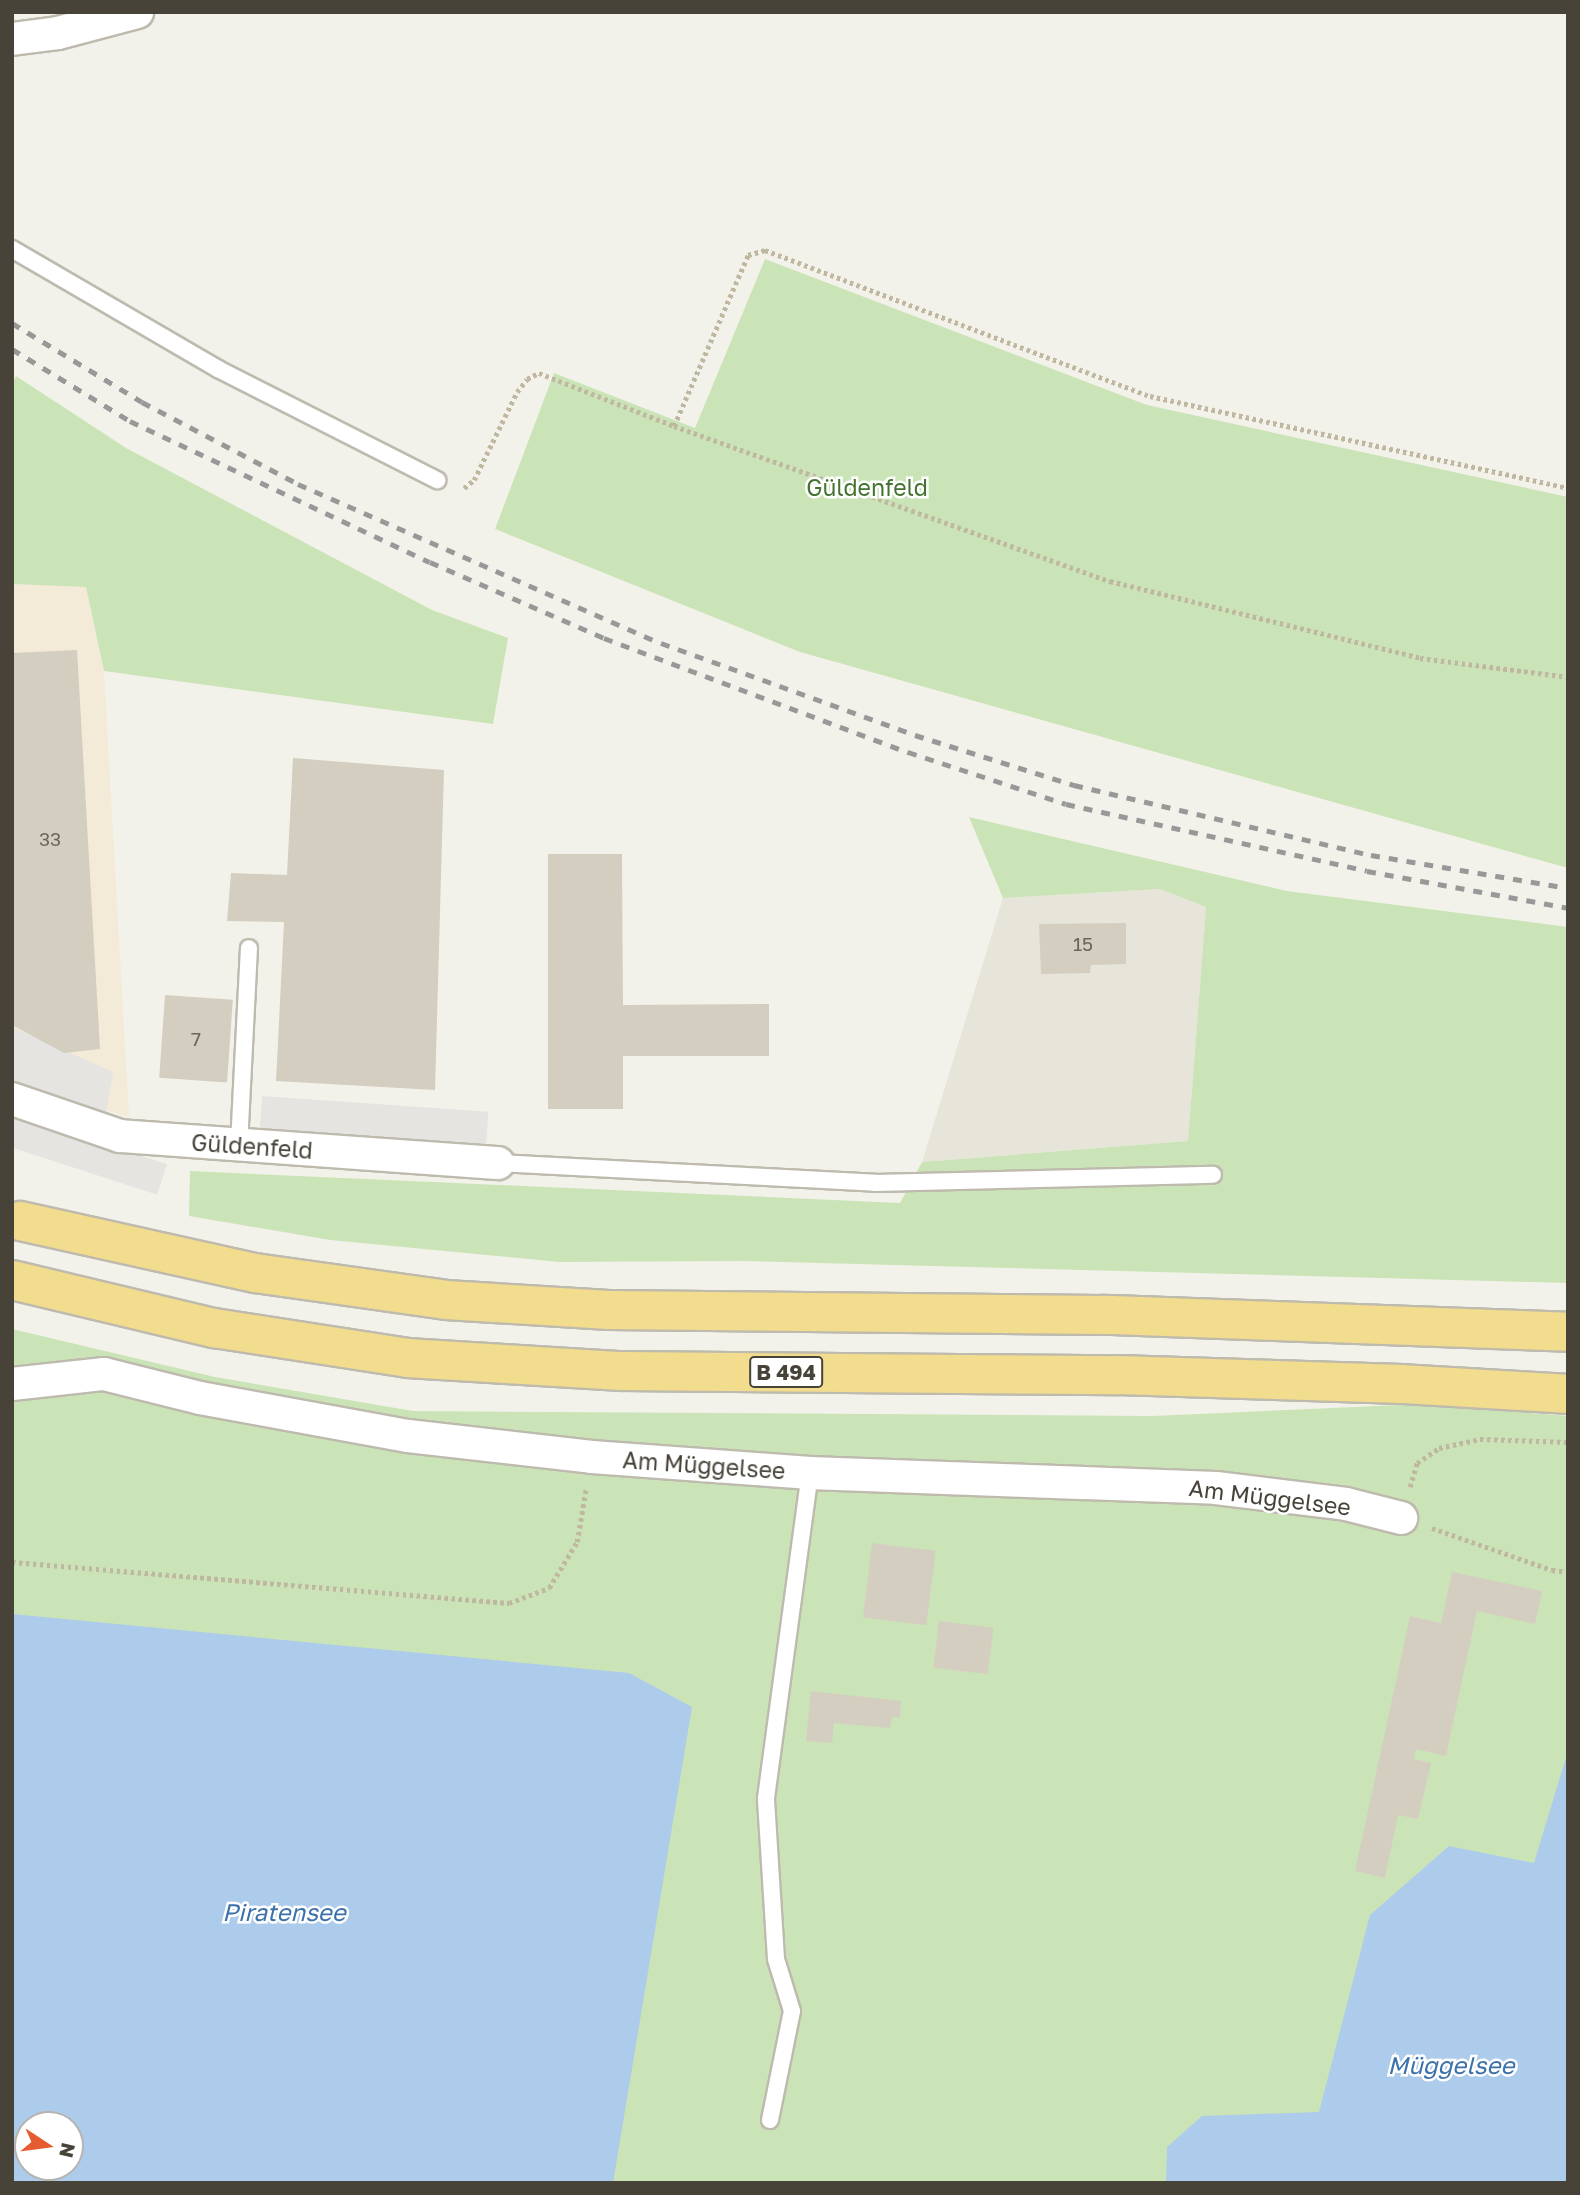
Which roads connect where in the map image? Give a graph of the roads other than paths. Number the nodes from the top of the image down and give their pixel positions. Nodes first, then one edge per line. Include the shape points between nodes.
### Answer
1 (137, 12) edge
2 (12, 38) edge
3 (12, 249) edge
4 (438, 480) road end
5 (249, 948) dead end
6 (12, 1099) edge
7 (239, 1145) junction
8 (498, 1163) joint
9 (1213, 1175) dead end
10 (20, 1221) dead end
11 (12, 1280) edge
12 (1568, 1332) edge
13 (12, 1384) edge
14 (1568, 1394) edge
15 (810, 1473) junction
16 (1401, 1518) road end
17 (770, 2120) dead end

1 - 2 street via 58,33
3 - 4 lane via 218,369
5 - 7 lane
6 - 7 street, Güldenfeld via 120,1136
7 - 8 street, Güldenfeld
8 - 9 lane via 875,1183
10 - 12 highway via 255,1273 446,1300 609,1310 1112,1315
11 - 14 highway, B 494 via 214,1328 407,1357 622,1371 1118,1375
13 - 15 street, Am Müggelsee via 104,1374 200,1398 408,1436 592,1457
15 - 16 street, Am Müggelsee via 1216,1488 1346,1504
15 - 17 lane via 766,1798 776,1959 792,2011

